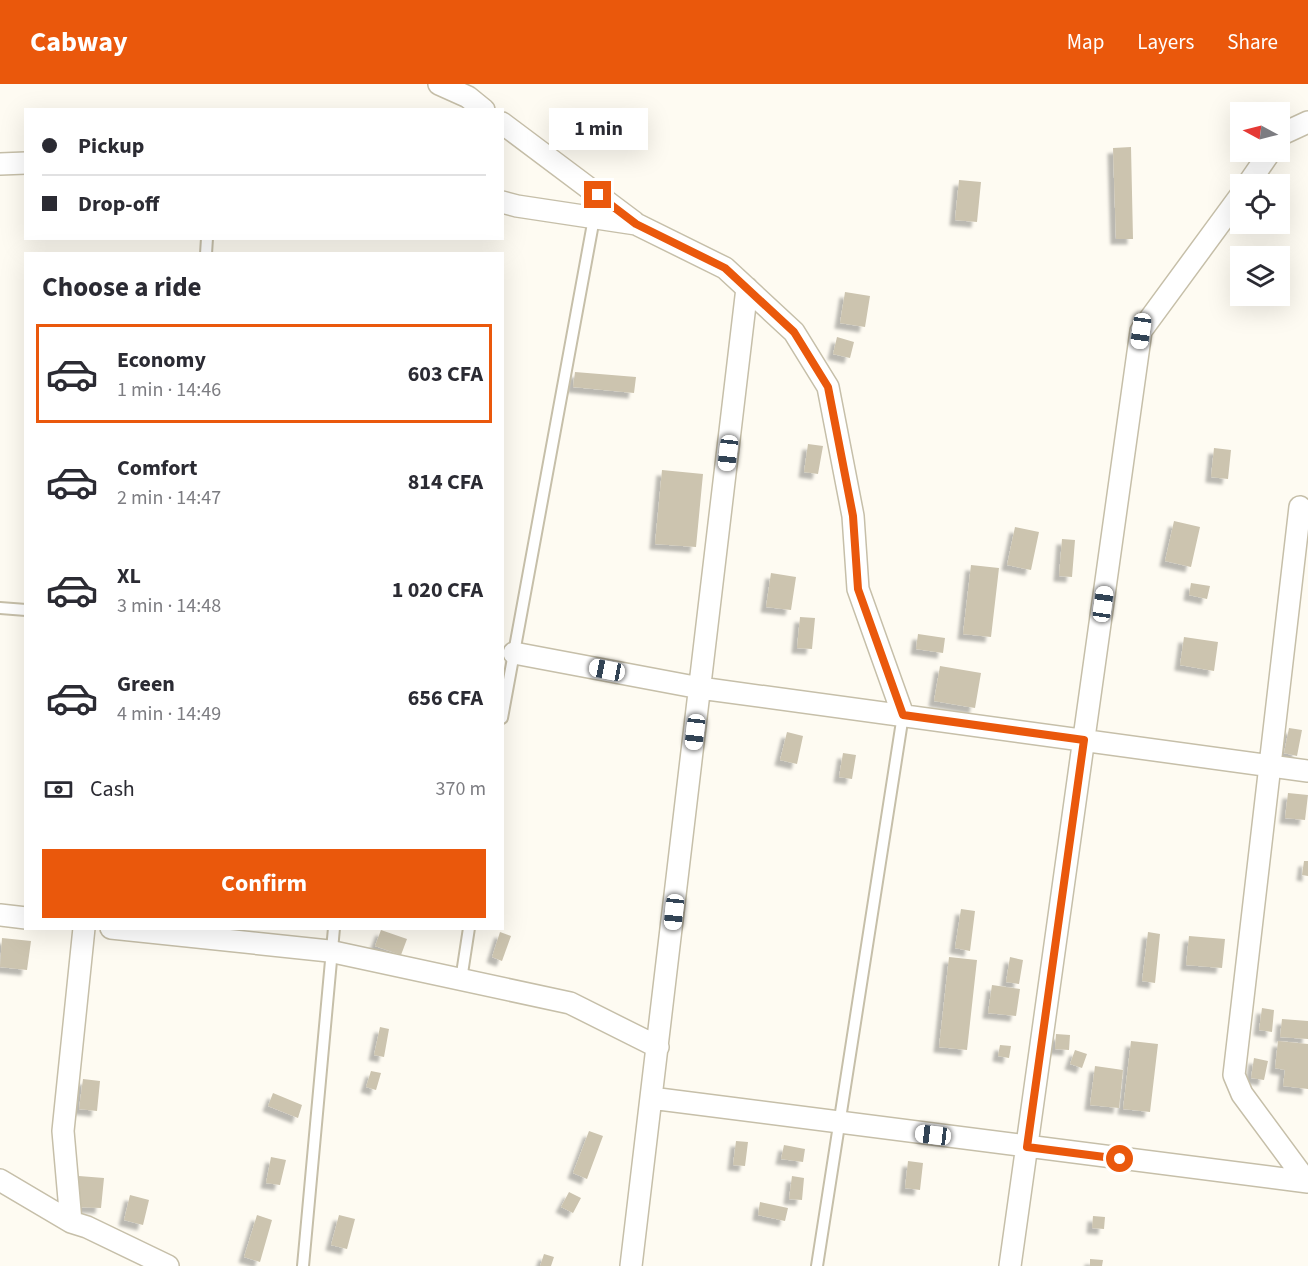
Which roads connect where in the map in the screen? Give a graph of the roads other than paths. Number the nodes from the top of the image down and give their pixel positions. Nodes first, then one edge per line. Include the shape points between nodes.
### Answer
1 (439, 84) edge
2 (482, 108) edge
3 (1308, 122) edge
4 (504, 125) edge
5 (1290, 130) edge
6 (24, 163) edge
7 (0, 164) edge
8 (504, 203) edge
9 (1230, 210) edge
10 (594, 218) junction
11 (636, 224) junction
12 (747, 288) junction
13 (1300, 507) dead end
14 (0, 608) edge
15 (24, 610) edge
16 (508, 652) edge
17 (700, 688) junction
18 (504, 696) edge
19 (903, 715) junction
20 (1084, 740) junction
21 (1270, 766) junction
22 (1308, 771) edge
23 (0, 915) edge
24 (24, 918) edge
25 (84, 930) edge
26 (130, 930) edge
27 (334, 930) edge
28 (469, 930) edge
29 (332, 951) junction
30 (461, 980) junction
31 (658, 1047) junction
32 (651, 1098) junction
33 (838, 1123) junction
34 (1027, 1147) junction
35 (0, 1180) edge
36 (1308, 1182) edge
37 (71, 1222) junction
38 (168, 1266) edge
39 (303, 1266) edge
40 (631, 1266) edge
41 (817, 1266) edge
42 (1010, 1266) edge

1 - 2 street
3 - 5 street
4 - 11 street
6 - 7 street
8 - 10 street
9 - 20 street via 1141,331
10 - 11 street
10 - 16 lane
11 - 12 street via 725,268
12 - 17 street
12 - 19 street via 794,332 828,387 853,516 858,589
13 - 21 street
14 - 15 lane
16 - 17 street
16 - 18 lane
17 - 19 street
17 - 31 street
19 - 20 street
19 - 33 lane
20 - 21 street
20 - 34 street
21 - 22 street
21 - 36 street via 1234,1075 1242,1094
23 - 24 street
25 - 37 street via 63,1131
26 - 29 street
27 - 29 lane
28 - 30 lane
29 - 30 street
29 - 39 lane
30 - 31 street via 570,1003
31 - 32 street
32 - 33 street
32 - 40 street
33 - 34 street
33 - 41 lane
34 - 36 street
34 - 42 street
35 - 37 street
37 - 38 street

